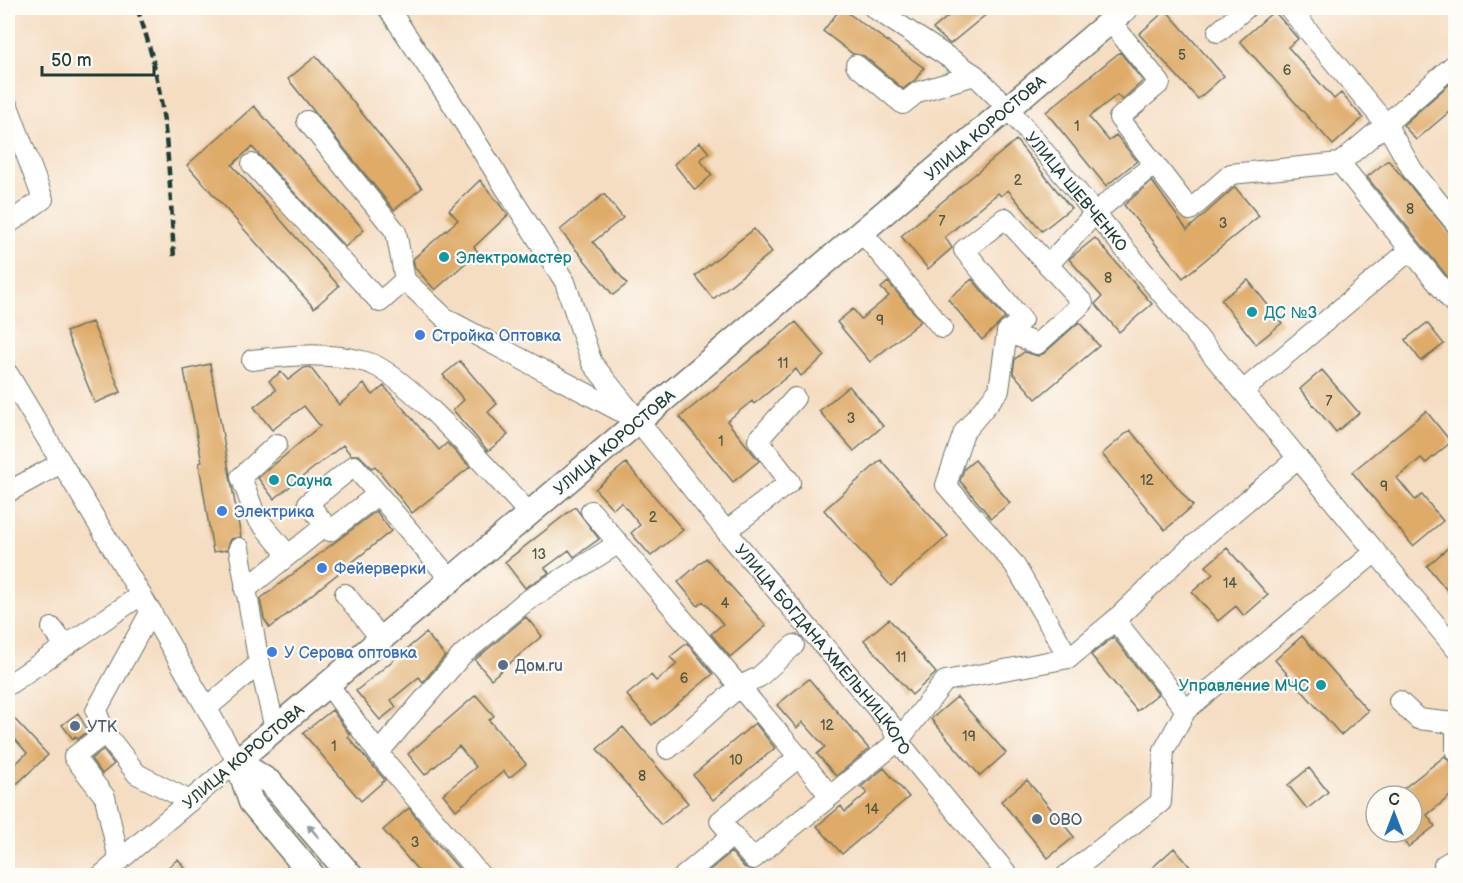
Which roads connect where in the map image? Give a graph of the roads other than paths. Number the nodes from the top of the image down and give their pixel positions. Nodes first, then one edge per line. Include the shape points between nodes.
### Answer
1 (388, 8) edge
2 (874, 8) edge
3 (1246, 8) edge
4 (1289, 8) edge
5 (1118, 14) edge
6 (1218, 32) dead end
7 (1455, 63) edge
8 (856, 65) dead end
9 (975, 75) junction
10 (8, 106) edge
11 (1008, 108) junction
12 (307, 122) dead end
13 (1386, 124) junction
14 (1340, 163) junction
15 (252, 164) dead end
16 (1154, 164) junction
17 (1096, 212) junction
18 (8, 224) edge
19 (1455, 224) edge
20 (862, 232) junction
21 (1409, 251) junction
22 (1048, 265) junction
23 (405, 280) junction
24 (1455, 306) edge
25 (942, 328) dead end
26 (1007, 332) junction
27 (252, 360) dead end
28 (8, 374) edge
29 (1242, 391) junction
30 (795, 398) dead end
31 (638, 421) junction
32 (277, 444) dead end
33 (1298, 458) junction
34 (61, 463) junction
35 (8, 492) edge
36 (377, 495) dead end
37 (591, 511) dead end
38 (529, 513) junction
39 (726, 531) junction
40 (316, 533) dead end
41 (620, 543) junction
42 (239, 548) dead end
43 (1374, 553) junction
44 (288, 555) junction
45 (451, 580) junction
46 (245, 590) junction
47 (345, 594) dead end
48 (146, 603) junction
49 (1115, 620) junction
50 (52, 628) dead end
51 (381, 639) junction
52 (65, 645) junction
53 (794, 645) dead end
54 (1455, 649) edge
55 (1069, 658) junction
56 (260, 663) junction
57 (328, 684) junction
58 (8, 686) edge
59 (740, 686) junction
60 (1399, 701) dead end
61 (208, 707) junction
62 (1186, 710) junction
63 (1454, 722) edge
64 (275, 729) junction
65 (105, 733) junction
66 (898, 741) junction
67 (668, 749) dead end
68 (1455, 752) edge
69 (378, 753) junction
70 (799, 757) junction
71 (237, 761) junction
72 (830, 796) junction
73 (190, 801) junction
74 (733, 835) junction
75 (119, 860) junction
76 (101, 876) edge
77 (313, 876) edge
78 (351, 876) edge
79 (481, 876) edge
80 (684, 876) edge
81 (1009, 876) edge
82 (1066, 876) edge

1 - 31 street, УЛИЦА БОГДАНА ХМЕЛЬНИЦКОГО via 565,282 592,363
2 - 9 street
3 - 6 street
4 - 13 street
5 - 11 main road, УЛИЦА КОРОСТОВА
5 - 16 street via 1160,83 1119,118
7 - 13 street
8 - 9 street via 903,104 918,92
9 - 11 street
10 - 18 street via 43,199
11 - 17 street, УЛИЦА ШЕВЧЕНКО
11 - 20 main road, УЛИЦА КОРОСТОВА
11 - 54 street, УЛИЦА ШЕВЧЕНКО
12 - 23 street via 396,232
13 - 14 street
13 - 19 street via 1413,171
14 - 16 street via 1231,174 1190,210
14 - 21 street
15 - 23 street via 380,302
16 - 17 street
17 - 22 street
17 - 29 street, УЛИЦА ШЕВЧЕНКО
20 - 25 street
20 - 31 main road, УЛИЦА КОРОСТОВА
21 - 24 street
21 - 29 street
22 - 26 street via 1083,303 1037,344
22 - 26 street via 1005,218 964,250 1022,320
23 - 31 street via 446,319
26 - 55 street via 999,390 964,432 946,485 1014,564
27 - 38 street via 301,354 368,362 409,388
28 - 34 street
29 - 33 street, УЛИЦА ШЕВЧЕНКО
30 - 39 street via 758,440 790,482
31 - 38 main road, УЛИЦА КОРОСТОВА
31 - 39 street, УЛИЦА БОГДАНА ХМЕЛЬНИЦКОГО
32 - 44 street via 241,477 255,517
33 - 43 street, УЛИЦА ШЕВЧЕНКО
33 - 49 street via 1187,551
34 - 35 street
34 - 48 street
36 - 45 street
37 - 41 street
38 - 45 main road, УЛИЦА КОРОСТОВА
39 - 66 street, УЛИЦА БОГДАНА ХМЕЛЬНИЦКОГО via 891,725
40 - 44 street
41 - 59 street
41 - 69 street via 525,602 462,655
42 - 46 street
43 - 54 street, УЛИЦА ШЕВЧЕНКО
43 - 62 street
44 - 46 street
45 - 51 main road, УЛИЦА КОРОСТОВА
46 - 56 street
47 - 51 street
48 - 52 street
48 - 61 street
48 - 65 street via 96,711
49 - 55 street
49 - 62 street
50 - 52 street
51 - 57 main road, УЛИЦА КОРОСТОВА
52 - 58 street
53 - 59 street via 759,677
55 - 66 street via 945,681
56 - 61 street
56 - 64 street
57 - 64 main road, УЛИЦА КОРОСТОВА
57 - 69 street
59 - 67 street
59 - 70 street
60 - 63 street via 1418,719
61 - 71 street
62 - 82 street via 1164,750 1161,802
63 - 68 street
64 - 71 main road, УЛИЦА КОРОСТОВА
65 - 73 street via 136,774
65 - 75 street via 74,757 105,797
66 - 72 street
66 - 81 street, УЛИЦА БОГДАНА ХМЕЛЬНИЦКОГО
69 - 79 street
70 - 72 street
70 - 74 street via 720,820
71 - 73 street, УЛИЦА КОРОСТОВА
71 - 77 main road via 251,802
78 -> 71 main road via 271,783
72 - 74 street via 753,859
73 - 75 street, УЛИЦА КОРОСТОВА
74 - 80 street
75 - 76 street, УЛИЦА КОРОСТОВА

